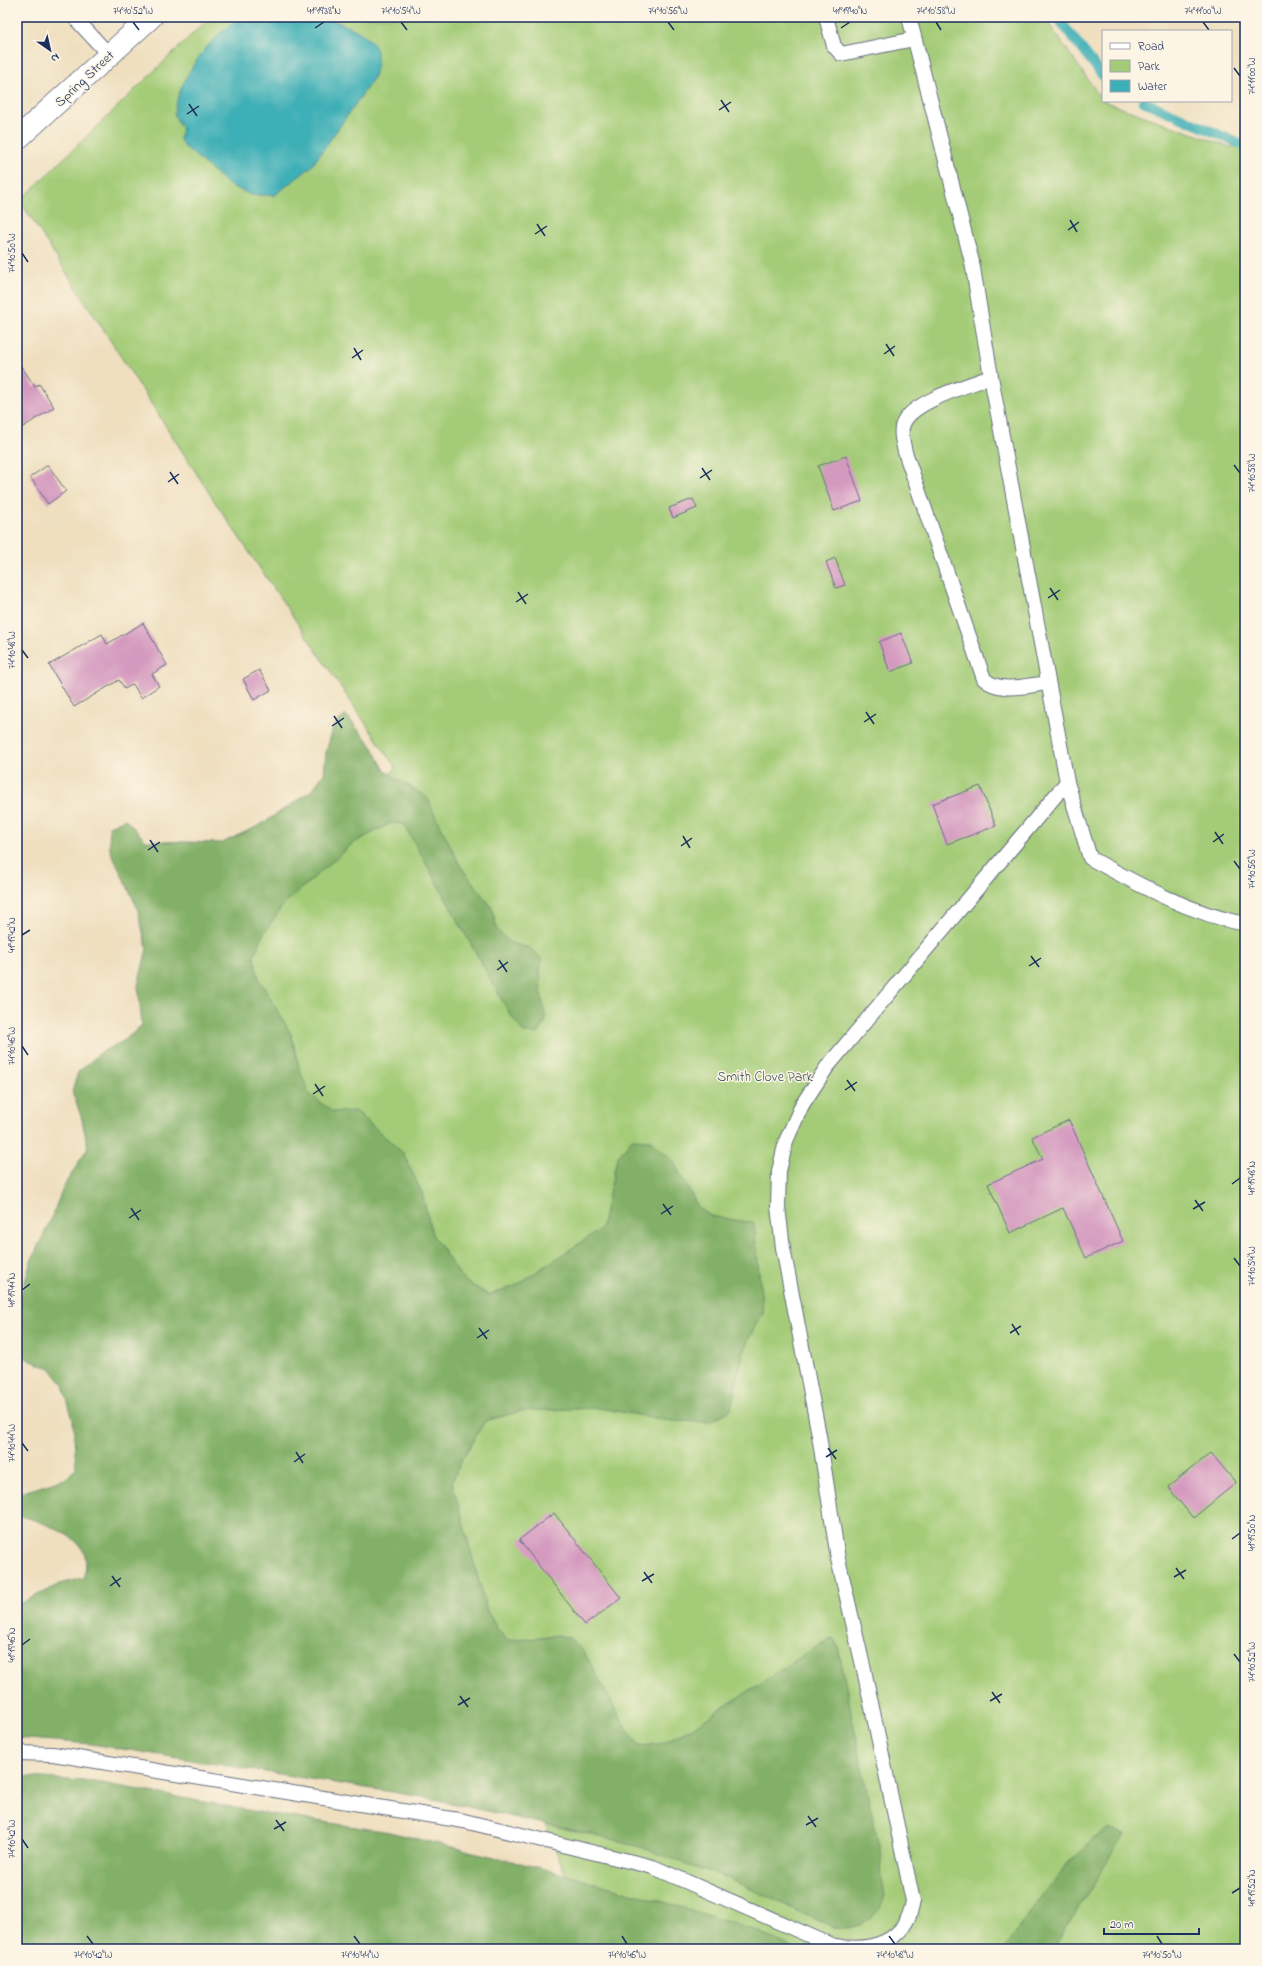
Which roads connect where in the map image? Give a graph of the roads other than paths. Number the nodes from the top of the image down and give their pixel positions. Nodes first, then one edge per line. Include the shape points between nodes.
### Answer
1 (76, 17) edge
2 (151, 17) edge
3 (826, 17) edge
4 (909, 17) edge
5 (914, 39) junction
6 (109, 55) junction
7 (17, 139) edge
8 (991, 377) junction
9 (1048, 683) junction
10 (1067, 782) junction
11 (1245, 924) edge
12 (17, 1753) edge

1 - 6 lane
2 - 6 street, Spring Street
3 - 5 lane via 834,46 841,54
4 - 5 lane
5 - 8 lane via 972,262
6 - 7 street, Spring Street
8 - 9 lane
8 - 9 lane via 925,403 912,411 904,422 901,434 984,679 1001,687
9 - 10 lane
10 - 11 lane via 1090,858 1149,891 1197,910
10 - 12 lane via 827,1066 802,1105 786,1141 779,1171 778,1207 782,1248 819,1435 838,1559 913,1901 911,1911 899,1933 884,1943 848,1949 831,1945 653,1867 464,1821 53,1754

